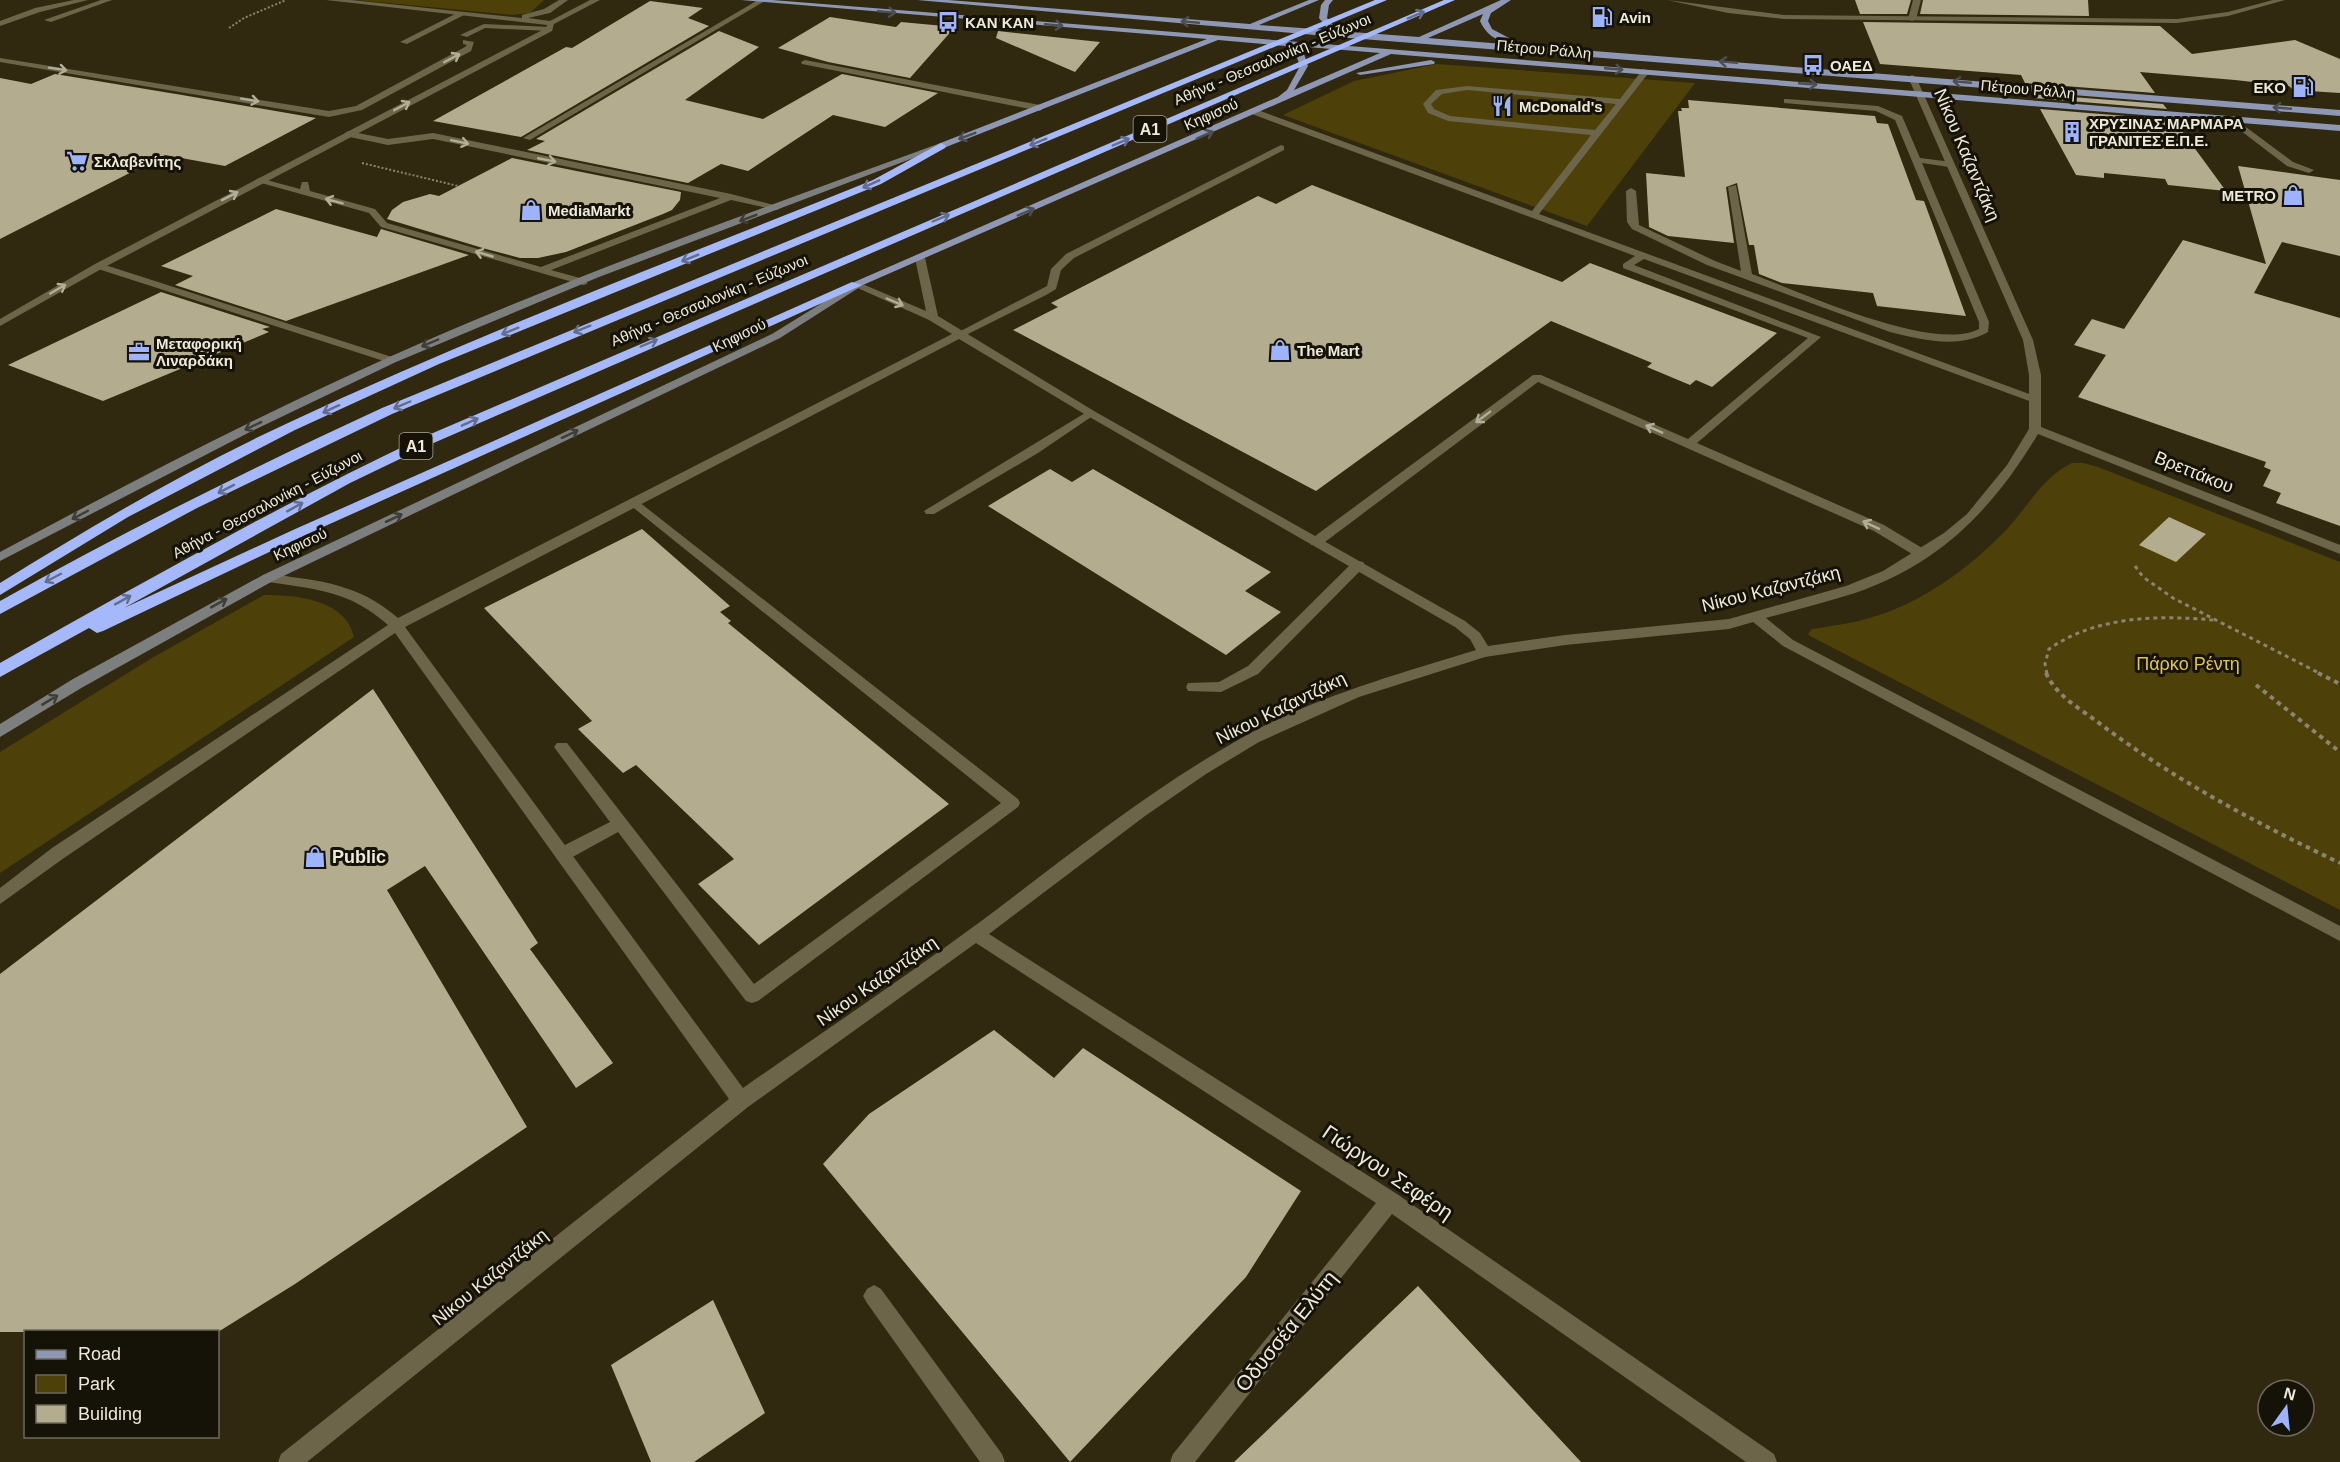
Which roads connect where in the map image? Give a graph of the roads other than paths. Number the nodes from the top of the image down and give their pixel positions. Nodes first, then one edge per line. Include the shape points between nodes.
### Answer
1 (84, 0) edge
2 (108, 0) edge
3 (330, 0) edge
4 (564, 0) edge
5 (596, 0) edge
6 (745, 0) edge
7 (921, 0) edge
8 (1315, 0) edge
9 (1329, 0) edge
10 (1383, 0) edge
11 (1451, 0) edge
12 (1671, 0) edge
13 (1917, 0) edge
14 (2281, 0) edge
15 (761, 2) junction
16 (1503, 2) edge
17 (462, 14) junction
18 (516, 18) junction
19 (1912, 19) junction
20 (48, 20) dead end
21 (0, 24) edge
22 (550, 26) junction
23 (1248, 26) junction
24 (1121, 31) junction
25 (1333, 33) junction
26 (1218, 38) junction
27 (1420, 39) junction
28 (404, 42) dead end
29 (1288, 44) junction
30 (1559, 49) junction
31 (1392, 51) junction
32 (1164, 59) junction
33 (1493, 59) junction
34 (0, 60) edge
35 (806, 62) dead end
36 (1646, 71) junction
37 (1912, 78) junction
38 (1322, 82) junction
39 (1920, 94) junction
40 (1787, 101) dead end
41 (1623, 102) junction
42 (1040, 108) junction
43 (1255, 112) junction
44 (2340, 112) edge
45 (2231, 119) junction
46 (2340, 128) edge
47 (1598, 133) junction
48 (348, 134) junction
49 (527, 138) dead end
50 (941, 146) junction
51 (1281, 148) dead end
52 (1918, 160) junction
53 (1949, 164) junction
54 (2309, 170) dead end
55 (259, 181) junction
56 (1733, 187) dead end
57 (1631, 191) dead end
58 (731, 197) junction
59 (777, 207) junction
60 (1534, 214) junction
61 (1644, 254) junction
62 (920, 258) junction
63 (99, 266) junction
64 (541, 270) junction
65 (1747, 276) junction
66 (584, 282) junction
67 (856, 285) junction
68 (933, 318) junction
69 (3, 320) edge
70 (958, 335) junction
71 (392, 360) junction
72 (2036, 400) junction
73 (1090, 413) junction
74 (2035, 429) junction
75 (1689, 444) junction
76 (634, 502) junction
77 (930, 511) dead end
78 (1316, 542) junction
79 (2340, 550) edge
80 (1922, 554) junction
81 (0, 557) edge
82 (1358, 565) junction
83 (268, 578) junction
84 (0, 590) edge
85 (0, 608) edge
86 (1755, 616) junction
87 (398, 625) junction
88 (1484, 652) junction
89 (0, 672) edge
90 (1193, 687) dead end
91 (0, 731) edge
92 (562, 747) dead end
93 (620, 824) junction
94 (563, 854) junction
95 (0, 897) edge
96 (976, 934) junction
97 (2340, 934) edge
98 (741, 1101) junction
99 (1390, 1201) junction
100 (874, 1296) dead end
101 (289, 1462) edge
102 (994, 1462) edge
103 (1181, 1462) edge
104 (1766, 1462) edge

1 - 21 street via 38,10
2 - 20 street
3 - 17 street
4 - 18 street via 547,10
5 - 22 street
6 - 15 main road, Πέτρου Ράλλη
23 -> 7 main road, Πέτρου Ράλλη
8 - 23 main road
9 - 25 main road via 1323,18
10 -> 85 highway, Αθήνα - Θεσσαλονίκη - Εύζωνοι / Α1 via 558,339 328,438 134,535
89 -> 11 highway, Αθήνα - Θεσσαλονίκη - Εύζωνοι / Α1 via 171,573 345,480 584,371
12 - 19 street via 1767,16
13 - 19 street
14 - 19 street via 2228,14 2177,21
15 -> 24 main road, Πέτρου Ράλλη
15 - 49 street
16 - 27 main road, Κηφισού
16 - 30 main road via 1485,17 1489,33 1507,41
17 - 18 street
17 - 28 street
18 - 22 street
34 -> 22 street via 329,114 359,108 468,49 471,44 465,38 484,26
48 -> 22 street
23 - 25 main road, Πέτρου Ράλλη
23 - 26 main road
23 - 29 main road
24 - 26 main road, Πέτρου Ράλλη
24 - 32 main road via 1151,37 1163,45
25 - 27 main road, Πέτρου Ράλλη
25 - 31 main road via 1364,46
26 - 29 main road, Πέτρου Ράλλη
26 - 32 main road
27 - 30 main road, Πέτρου Ράλλη
27 - 31 main road, Κηφισού
29 - 31 main road, Πέτρου Ράλλη
29 - 43 main road via 1300,54 1304,66 1290,91
37 -> 30 main road, Πέτρου Ράλλη
31 - 33 main road, Πέτρου Ράλλη
31 - 38 main road, Κηφισού
32 - 42 main road
33 -> 36 main road, Πέτρου Ράλλη
33 - 38 main road via 1409,64
35 - 42 street
36 -> 39 main road, Πέτρου Ράλλη
36 - 41 street
37 - 39 street, Νίκου Καζαντζάκη
44 -> 37 main road, Πέτρου Ράλλη
38 - 43 main road, Κηφισού
39 - 45 main road, Πέτρου Ράλλη
39 - 53 street, Νίκου Καζαντζάκη
40 - 52 street via 1892,113 1901,121
41 - 47 street
41 - 47 street via 1467,88 1444,89 1427,104 1431,111 1448,118
42 -> 50 main road
43 - 60 street
62 -> 43 main road, Κηφισού
45 - 46 main road, Πέτρου Ράλλη
45 - 54 street via 2290,164
47 - 60 street
48 - 55 street
48 -> 58 street via 388,142 433,136
50 - 59 street
50 -> 84 highway via 877,182 434,361 290,428 123,514
51 - 70 street via 1070,256 1056,269 1052,287
52 - 53 street
52 - 65 street via 1984,322 1980,334 1953,339 1907,333
53 - 72 street, Νίκου Καζαντζάκη via 2028,340
63 -> 55 street
64 -> 55 street via 384,225 372,211 307,189
56 - 65 street
57 - 65 street via 1632,222 1639,231
58 - 59 street
58 - 64 street
59 -> 66 street
60 - 61 street
61 - 72 street
61 - 75 street via 1627,266 1816,337
62 - 67 main road, Κηφισού
62 - 68 street
69 -> 63 street
63 - 71 street
64 - 66 street
66 -> 71 street
67 -> 68 street
83 -> 67 street, Κηφισού via 776,336
67 - 89 highway via 309,528
68 - 70 street
70 - 73 street
70 - 76 street
71 -> 81 street via 238,433
72 - 74 street, Νίκου Καζαντζάκη
73 - 77 street
73 - 78 street
74 - 79 street, Βρεττάκου
74 - 80 street, Νίκου Καζαντζάκη via 2012,467 1971,517
75 -> 78 street via 1537,377
80 -> 75 street via 1878,528
76 - 87 street
76 - 93 street via 1011,803 752,995
78 - 82 street
80 - 86 street, Νίκου Καζαντζάκη via 1851,589
82 - 88 street via 1460,624 1475,636
82 - 90 street via 1253,670 1221,687
83 - 87 street via 333,587 363,596
91 -> 83 street, Κηφισού via 146,644
86 - 88 street, Νίκου Καζαντζάκη via 1699,628 1554,641
86 - 97 street via 1788,643
87 - 94 street
87 - 95 street via 58,853
88 - 96 street, Νίκου Καζαντζάκη via 1382,683 1254,738 1139,812
92 - 93 street
93 - 94 street
94 - 98 street
96 - 98 street, Νίκου Καζαντζάκη
96 - 99 street, Γιώργου Σεφέρη
98 - 101 street, Νίκου Καζαντζάκη
99 - 103 street, Οδυσσέα Ελύτη
99 - 104 street, Γιώργου Σεφέρη
100 - 102 street

